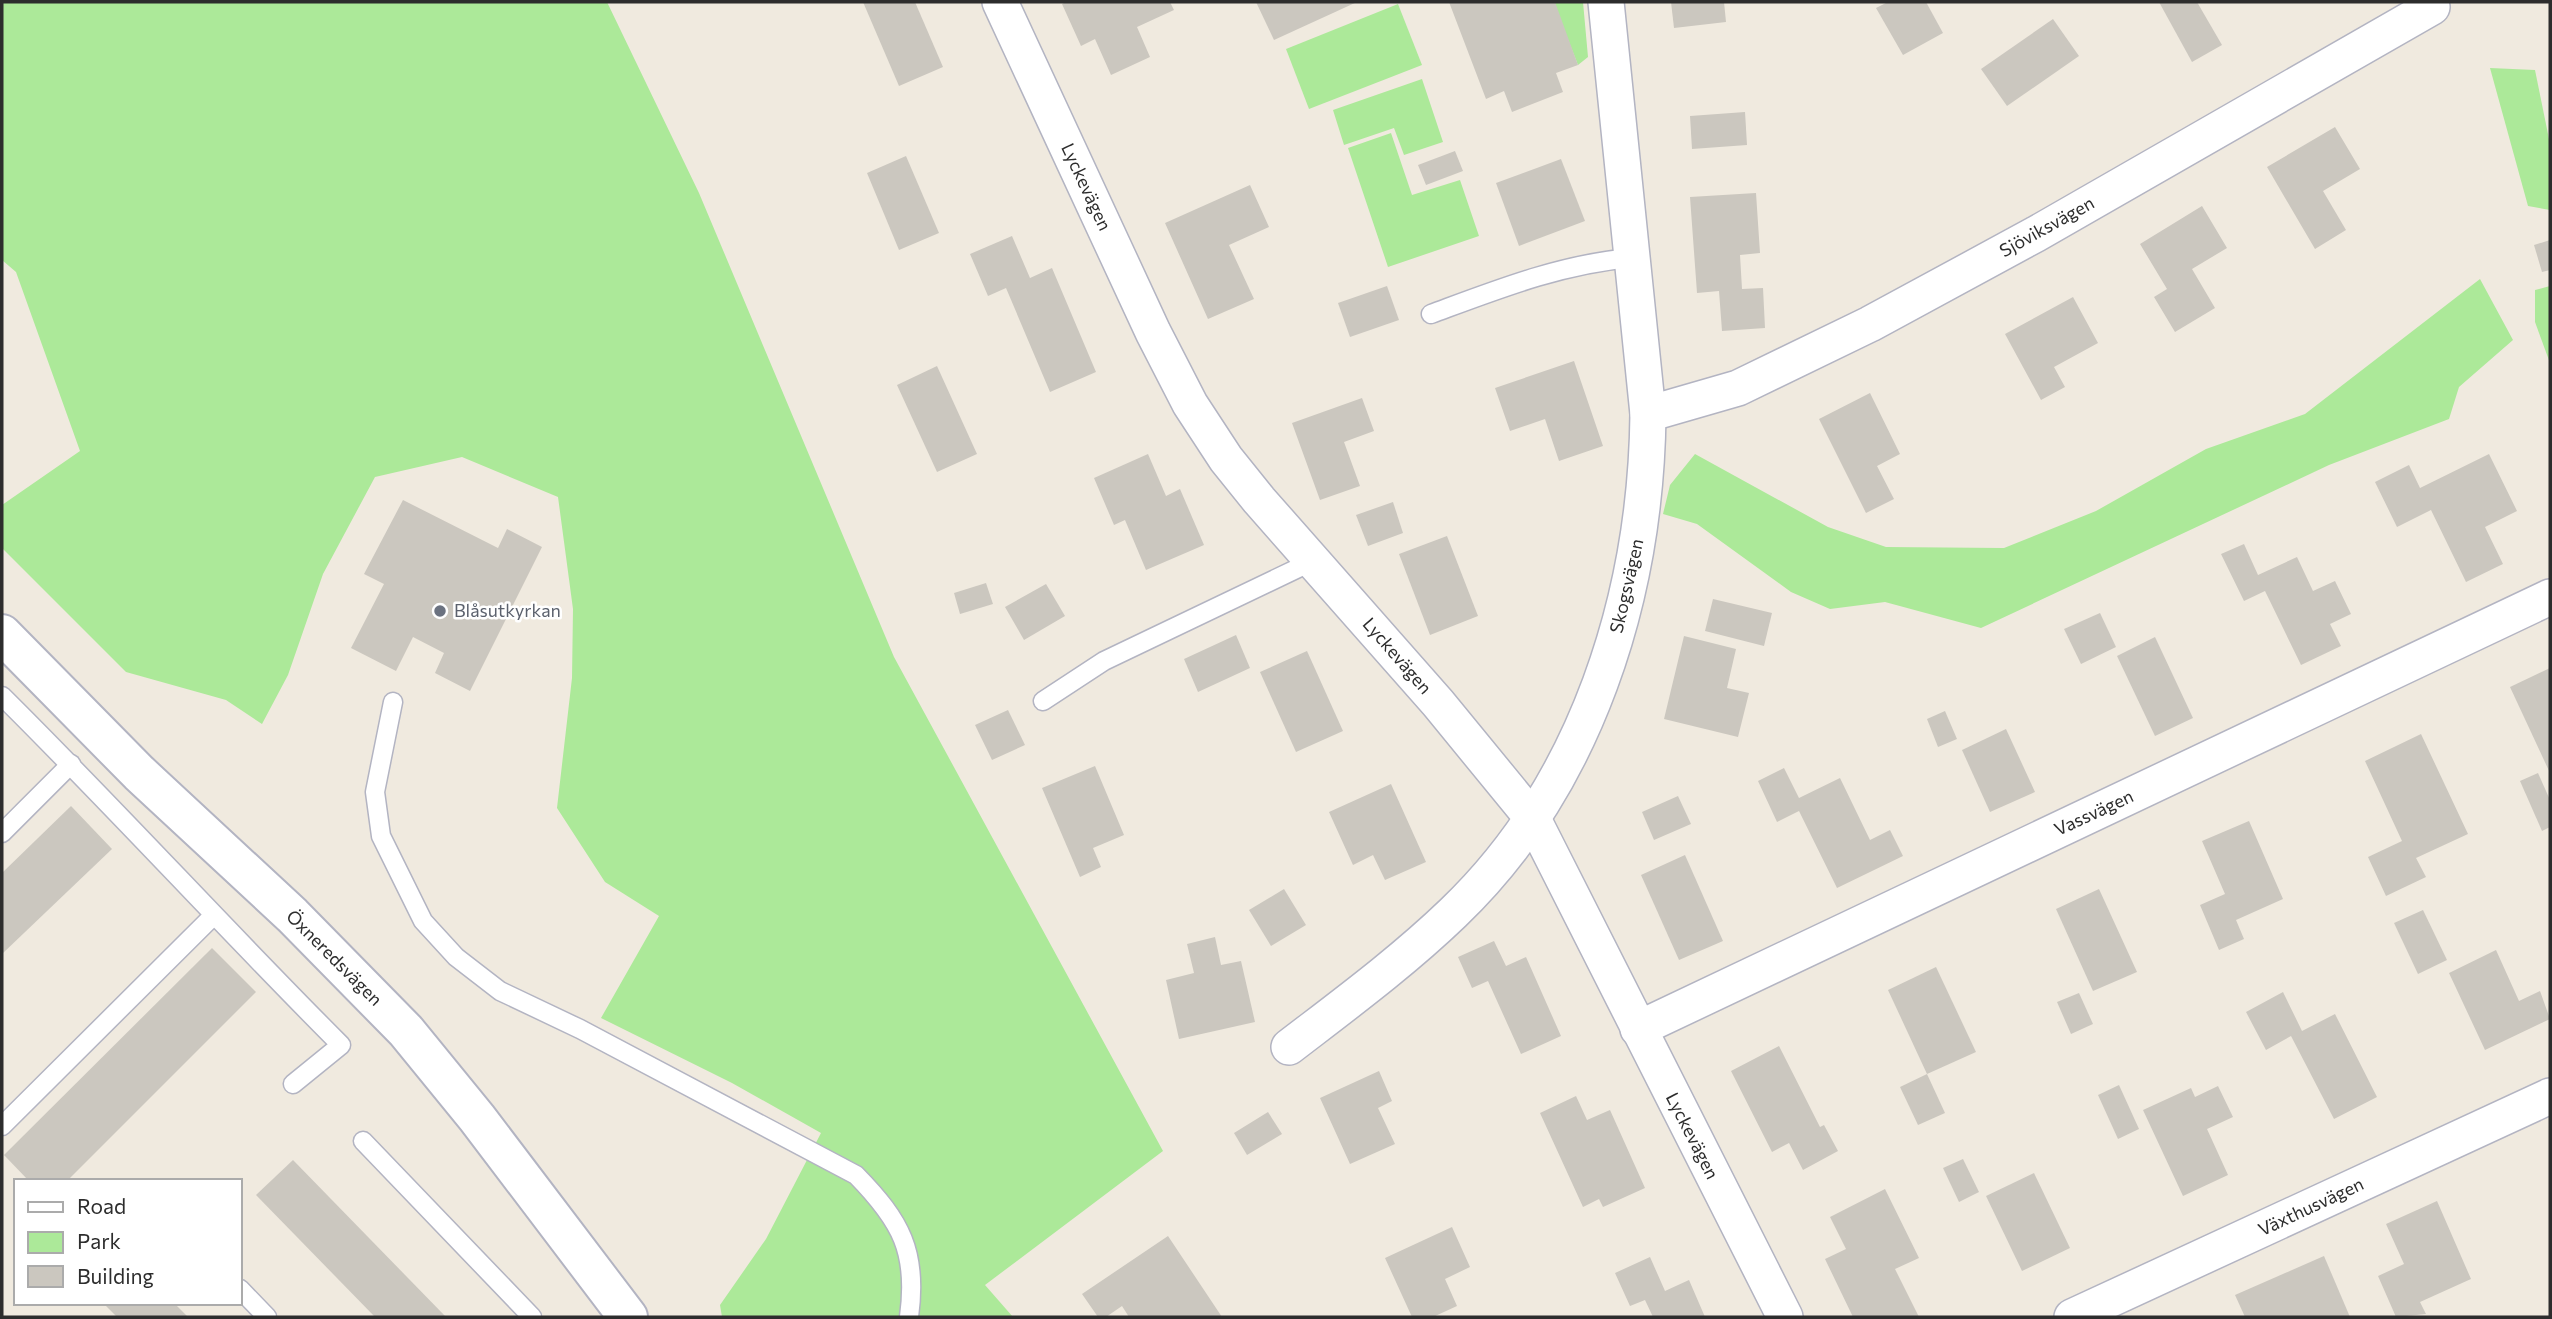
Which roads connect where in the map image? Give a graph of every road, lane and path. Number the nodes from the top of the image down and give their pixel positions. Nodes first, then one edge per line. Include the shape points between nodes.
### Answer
1 (1000, 2) edge
2 (1606, 2) edge
3 (2432, 7) dead end
4 (1631, 258) junction
5 (1431, 314) dead end
6 (1647, 414) junction
7 (1313, 561) junction
8 (2550, 597) edge
9 (2, 634) edge
10 (2, 696) edge
11 (1043, 701) dead end
12 (393, 702) dead end
13 (71, 764) junction
14 (1533, 819) junction
15 (2, 833) edge
16 (213, 916) junction
17 (1638, 1029) junction
18 (1289, 1047) dead end
19 (293, 1084) dead end
20 (2550, 1096) edge
21 (2, 1126) edge
22 (363, 1141) dead end
23 (242, 1291) edge
24 (267, 1317) edge
25 (532, 1317) edge
26 (628, 1317) edge
27 (909, 1317) edge
28 (1785, 1317) edge
29 (2072, 1317) edge

1 - 7 street, Lyckevägen via 1191,404 1226,459
2 - 4 street, Skogsvägen
3 - 6 street, Sjöviksvägen via 1870,324 1738,388
4 - 5 lane via 1600,260 1522,281
4 - 6 street, Skogsvägen
6 - 14 street, Skogsvägen via 1647,476 1624,610 1586,716
7 - 11 lane via 1104,662
7 - 14 street, Lyckevägen
8 - 17 street, Vassvägen
9 - 26 street, Öxneredsvägen via 406,1031
10 - 13 lane
12 - 27 lane via 375,792 381,836 423,921 456,957 500,990 856,1175 887,1206 911,1259
13 - 15 lane
13 - 16 lane
14 - 17 street, Lyckevägen
14 - 18 street, Skogsvägen via 1454,912
16 - 19 lane via 341,1045
16 - 21 lane
17 - 28 street, Lyckevägen
20 - 29 street, Växthusvägen
22 - 25 lane
23 - 24 lane

